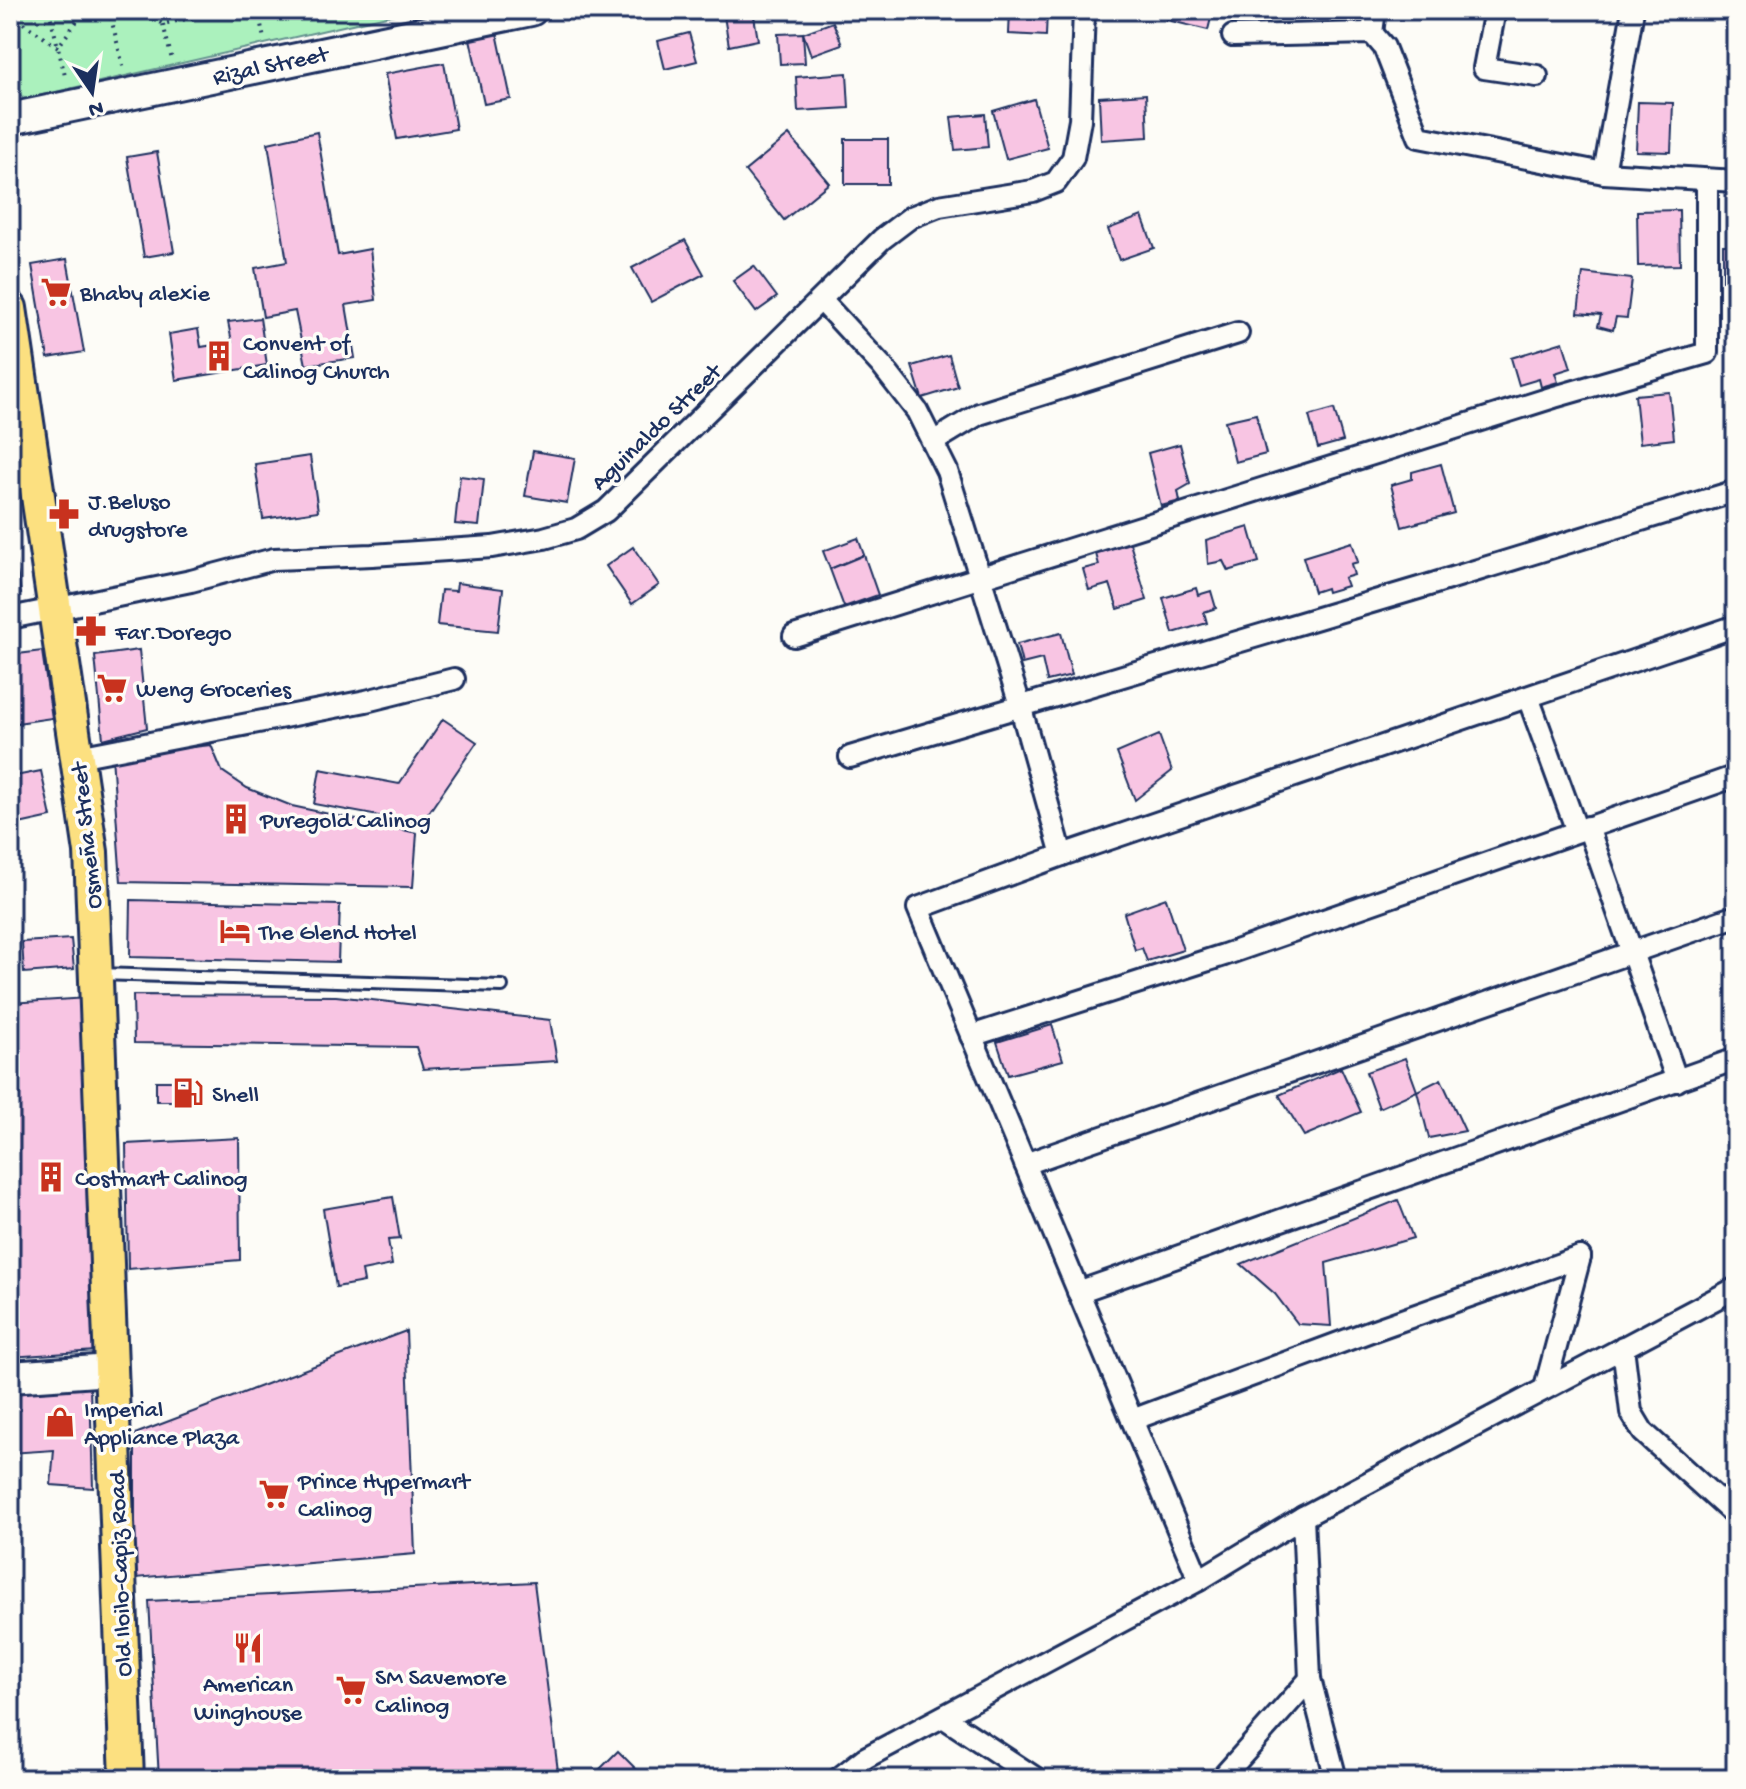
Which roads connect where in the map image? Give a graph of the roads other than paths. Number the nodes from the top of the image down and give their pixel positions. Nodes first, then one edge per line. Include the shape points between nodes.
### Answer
1 (531, 10) edge
2 (1084, 10) edge
3 (1375, 10) edge
4 (1495, 10) edge
5 (1633, 10) edge
6 (1372, 33) junction
7 (1233, 36) dead end
8 (1537, 76) dead end
9 (10, 119) edge
10 (1604, 173) junction
11 (1707, 181) junction
12 (1736, 181) edge
13 (821, 300) junction
14 (10, 308) edge
15 (1238, 333) dead end
16 (933, 442) junction
17 (1736, 491) edge
18 (980, 576) junction
19 (57, 607) junction
20 (10, 618) edge
21 (1736, 626) edge
22 (794, 636) dead end
23 (454, 679) dead end
24 (1528, 697) junction
25 (1020, 705) junction
26 (78, 757) junction
27 (850, 757) dead end
28 (1736, 776) edge
29 (1583, 829) junction
30 (1062, 855) junction
31 (1736, 916) edge
32 (1633, 952) junction
33 (96, 974) junction
34 (502, 986) dead end
35 (971, 1036) junction
36 (1736, 1059) edge
37 (1677, 1081) junction
38 (1025, 1164) junction
39 (1736, 1288) edge
40 (1078, 1292) junction
41 (1623, 1347) junction
42 (111, 1370) junction
43 (10, 1377) edge
44 (1545, 1388) junction
45 (1132, 1420) junction
46 (1736, 1516) edge
47 (1303, 1517) junction
48 (1199, 1580) junction
49 (1310, 1679) junction
50 (943, 1717) junction
51 (127, 1779) edge
52 (838, 1779) edge
53 (1037, 1779) edge
54 (1221, 1779) edge
55 (1336, 1779) edge

1 - 9 street, Rizal Street
2 - 13 street, Aguinaldo Street via 1080,120 1073,158 1056,182 1033,191 939,206 911,217
3 - 6 street
4 - 8 street via 1484,68
5 - 10 street
6 - 7 street
6 - 10 street via 1384,47 1419,137
10 - 11 street
11 - 12 street
11 - 18 street via 1707,353
13 - 16 street via 882,366
13 - 19 street, Aguinaldo Street via 606,511 576,529 492,547 274,559
14 - 19 main road, Osmeña Street
15 - 16 street via 979,414
16 - 18 street
17 - 25 street
18 - 22 street
18 - 25 street
19 - 20 street, Aguinaldo Street
19 - 26 main road, Osmeña Street
21 - 24 street
23 - 26 street
24 - 29 street
24 - 30 street
25 - 27 street
25 - 30 street
26 - 33 main road, Osmeña Street via 91,852
28 - 29 street
29 - 32 street
29 - 35 street via 1224,955
30 - 35 street via 918,908
31 - 32 street
32 - 37 street
32 - 38 street
33 - 34 lane
33 - 42 main road, Osmeña Street
35 - 38 street
36 - 37 street
37 - 40 street
38 - 40 street
39 - 41 street
40 - 45 street
41 - 44 street
41 - 46 street via 1631,1412 1643,1432
42 - 43 street
42 - 51 main road, Old Iloilo-Capiz Road
44 - 45 street via 1580,1257
44 - 47 street
45 - 48 street
47 - 48 street
47 - 49 street
48 - 50 street
49 - 54 street
49 - 55 street
50 - 52 street via 865,1758
50 - 53 street

